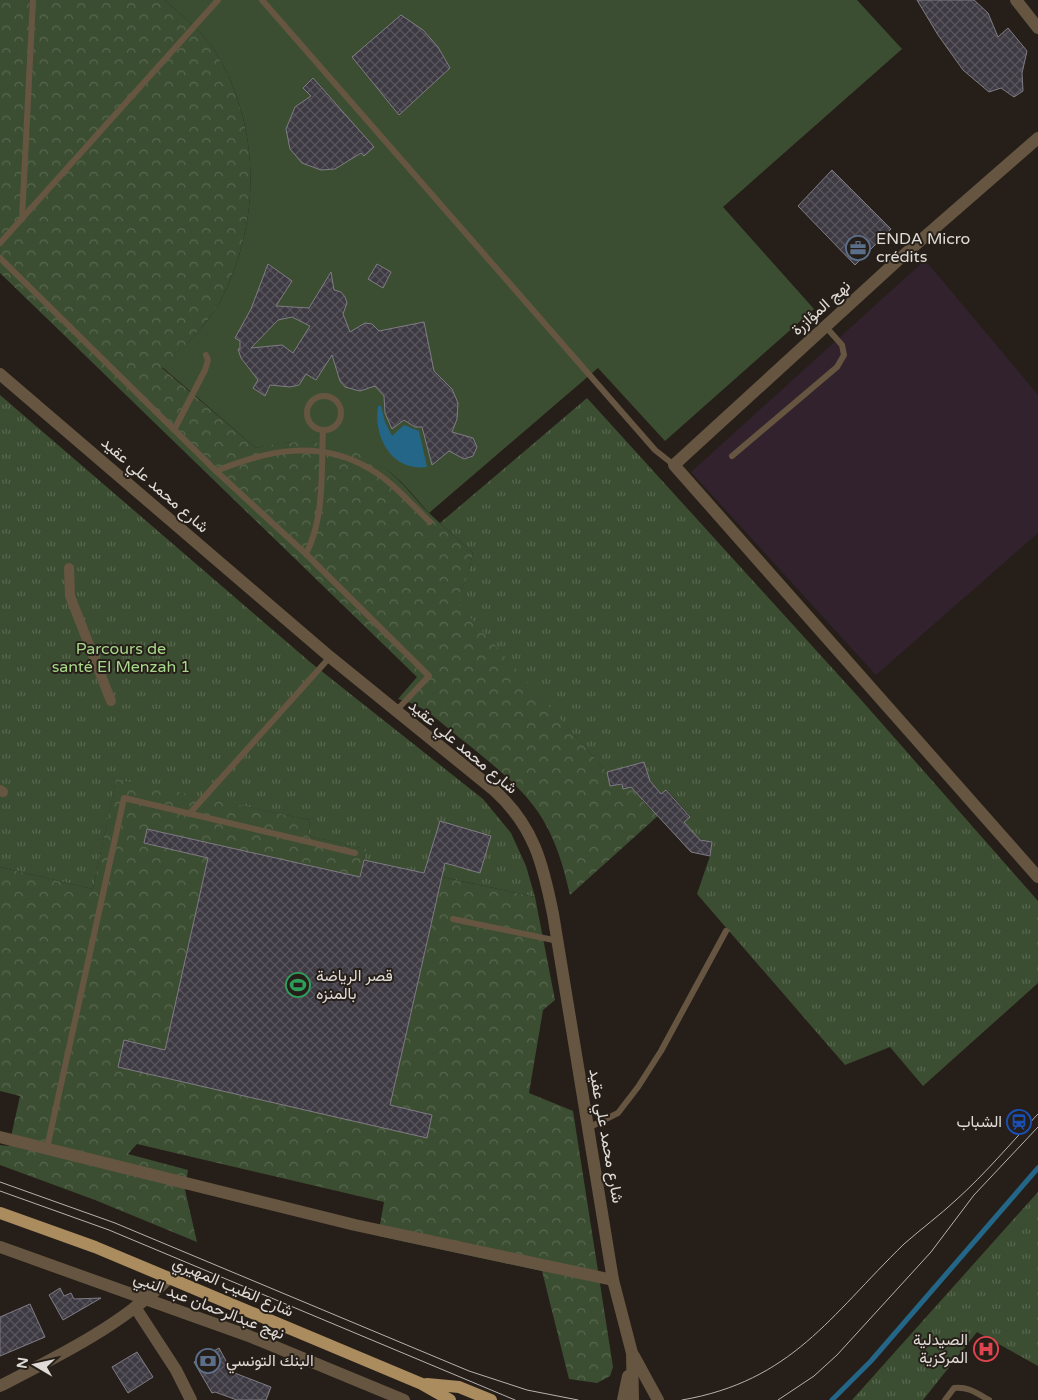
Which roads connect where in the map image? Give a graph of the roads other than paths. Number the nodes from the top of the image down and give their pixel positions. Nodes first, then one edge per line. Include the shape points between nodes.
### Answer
1 (33, 0) edge
2 (218, 0) edge
3 (262, 0) edge
4 (1016, 0) edge
5 (1038, 28) edge
6 (1038, 138) edge
7 (22, 219) junction
8 (0, 244) edge
9 (0, 258) edge
10 (825, 326) junction
11 (206, 355) dead end
12 (0, 374) edge
13 (174, 430) junction
14 (323, 430) junction
15 (323, 452) junction
16 (732, 456) dead end
17 (674, 465) junction
18 (216, 471) junction
19 (430, 522) dead end
20 (306, 554) junction
21 (69, 568) dead end
22 (330, 657) junction
23 (112, 701) dead end
24 (395, 712) junction
25 (189, 814) junction
26 (355, 854) dead end
27 (1038, 877) edge
28 (453, 919) dead end
29 (726, 931) dead end
30 (558, 940) junction
31 (588, 1128) junction
32 (0, 1137) edge
33 (47, 1148) junction
34 (0, 1213) edge
35 (0, 1247) edge
36 (169, 1278) junction
37 (613, 1280) junction
38 (148, 1300) junction
39 (134, 1306) junction
40 (630, 1347) junction
41 (422, 1384) junction
42 (0, 1386) edge
43 (458, 1387) junction
44 (191, 1400) edge
45 (404, 1400) edge
46 (451, 1400) edge
47 (491, 1400) edge
48 (623, 1400) edge
49 (633, 1400) edge
50 (658, 1400) edge
51 (945, 1400) edge
52 (990, 1400) edge

1 - 7 lane
2 - 7 lane
3 - 17 lane via 655,450
4 - 5 street
6 - 10 street, نهج المؤازرة
7 - 8 lane
9 - 13 lane
10 - 16 lane via 842,345 844,354 837,367
10 - 17 street, نهج المؤازرة
11 - 13 lane via 205,370
12 - 22 street, شارع محمد علي عقيد
13 - 18 lane
14 - 14 lane via 336,425 341,414 337,401 325,396 313,400 307,412 312,424
14 - 15 lane
15 - 18 lane via 300,449 276,451
15 - 19 lane via 351,459 371,469
15 - 20 lane via 318,520
17 - 27 street
18 - 20 lane
20 - 24 lane via 429,676
21 - 23 street via 70,596
22 - 24 street, شارع محمد علي عقيد
22 - 25 lane
24 - 30 street, شارع محمد علي عقيد via 494,790 517,814 535,844 544,869
25 - 26 lane
25 - 33 lane via 124,798
28 - 30 lane
29 - 31 lane via 638,1087 618,1113
30 - 31 street, شارع محمد علي عقيد
31 - 37 street, شارع محمد علي عقيد
32 - 33 street
33 - 37 street via 355,1225
34 - 36 main road, شارع الطيب المهيري
35 - 38 street, نهج عبدالرحمان عبد النبي
36 - 38 street
36 - 41 main road, شارع الطيب المهيري
37 - 40 street, شارع محمد علي عقيد
38 - 39 street
38 - 45 street, نهج عبدالرحمان عبد النبي via 249,1336
39 - 42 street via 78,1346
39 - 44 street via 176,1370
40 - 48 street
40 - 49 street, شارع محمد علي عقيد
40 - 50 street
41 - 43 main road
41 - 46 main road, شارع الطيب المهيري
43 - 46 street
43 - 47 main road
51 - 52 lane via 954,1388 960,1387

